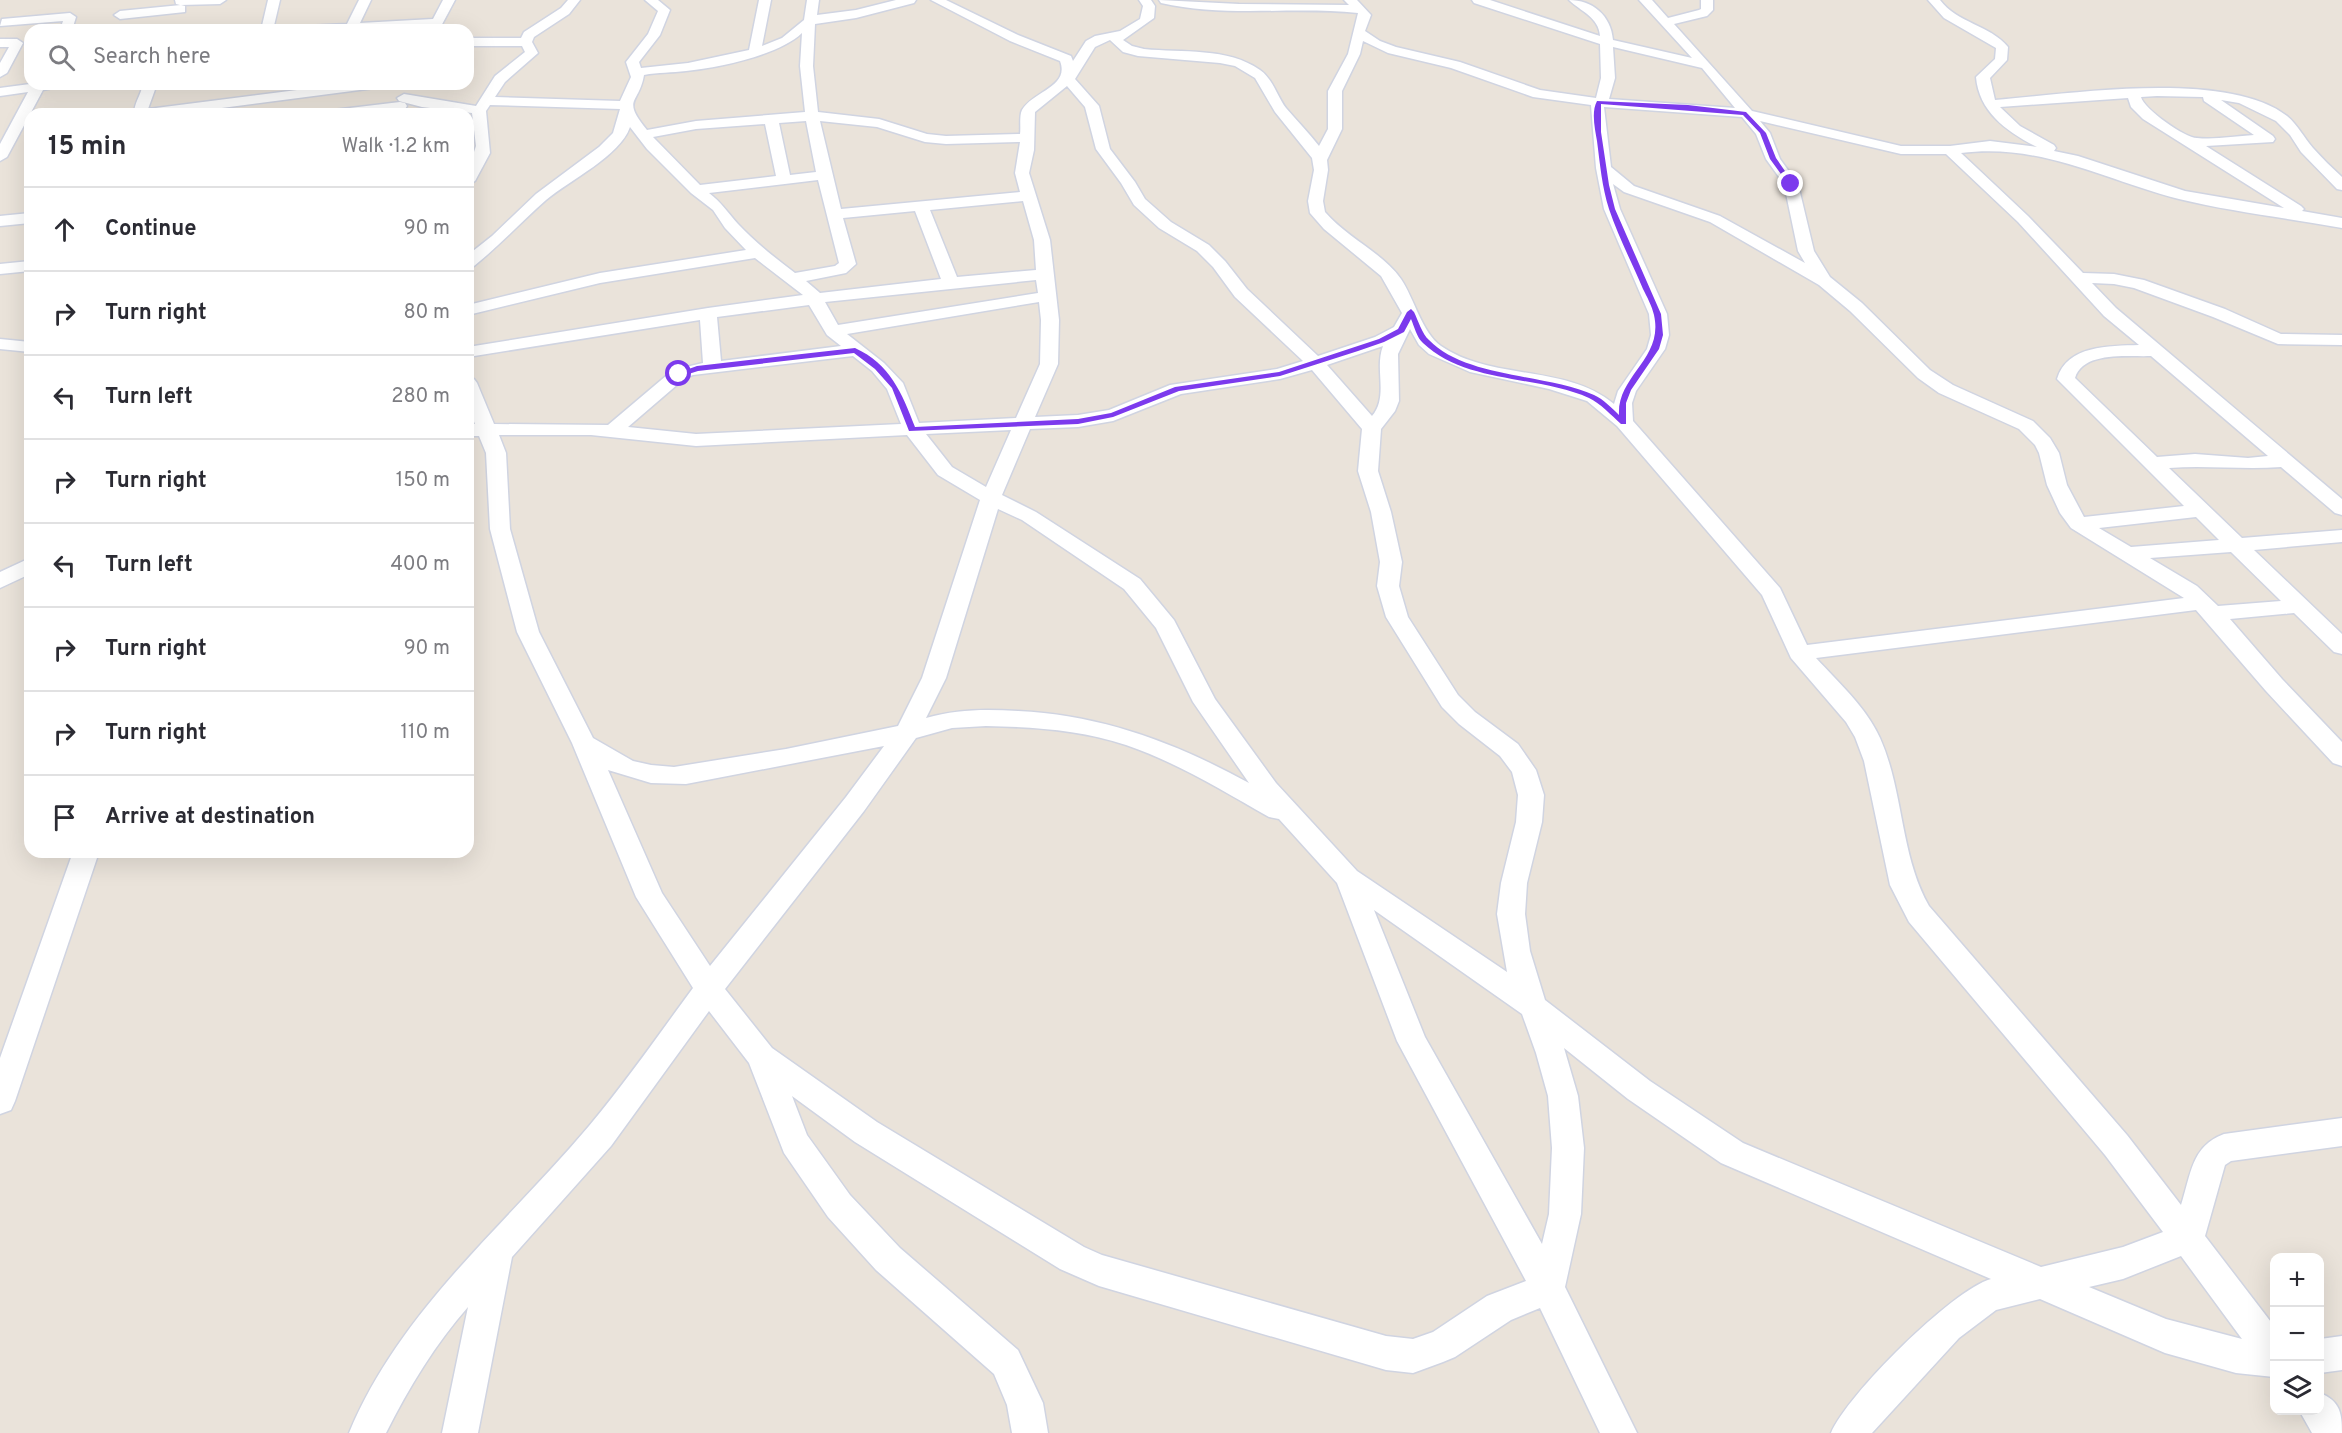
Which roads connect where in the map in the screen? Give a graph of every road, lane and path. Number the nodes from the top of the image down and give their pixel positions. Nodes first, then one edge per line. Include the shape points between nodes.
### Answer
1 (118, 0) edge
2 (220, 0) edge
3 (274, 0) edge
4 (365, 0) edge
5 (449, 0) edge
6 (574, 0) edge
7 (651, 0) edge
8 (765, 0) edge
9 (813, 0) edge
10 (910, 0) edge
11 (937, 0) edge
12 (1145, 0) edge
13 (1165, 0) edge
14 (1350, 0) edge
15 (1478, 0) edge
16 (1575, 0) edge
17 (1645, 0) edge
18 (1707, 0) edge
19 (1934, 0) edge
20 (180, 3) edge
21 (12, 7) dead end
22 (1362, 10) junction
23 (120, 15) junction
24 (174, 21) dead end
25 (808, 22) junction
26 (1666, 22) junction
27 (68, 24) edge
28 (119, 24) edge
29 (268, 24) edge
30 (353, 24) edge
31 (436, 24) edge
32 (1358, 32) junction
33 (1121, 34) junction
34 (474, 42) edge
35 (526, 42) junction
36 (1607, 42) junction
37 (0, 43) edge
38 (755, 52) junction
39 (1706, 65) junction
40 (637, 73) junction
41 (20, 74) dead end
42 (0, 75) edge
43 (1068, 79) junction
44 (24, 88) edge
45 (45, 90) edge
46 (148, 90) edge
47 (249, 90) edge
48 (303, 90) edge
49 (407, 90) edge
50 (0, 92) edge
51 (2199, 92) junction
52 (2134, 94) junction
53 (263, 97) junction
54 (245, 99) junction
55 (1599, 102) junction
56 (1991, 104) junction
57 (400, 106) edge
58 (483, 106) junction
59 (33, 108) edge
60 (142, 108) edge
61 (184, 108) edge
62 (284, 108) dead end
63 (383, 108) edge
64 (627, 110) junction
65 (1744, 113) junction
66 (812, 116) junction
67 (771, 118) junction
68 (24, 121) edge
69 (643, 135) junction
70 (1028, 138) junction
71 (2190, 143) junction
72 (1950, 150) junction
73 (484, 156) junction
74 (0, 157) edge
75 (474, 157) edge
76 (2073, 159) junction
77 (1320, 160) junction
78 (1603, 168) junction
79 (474, 172) edge
80 (825, 175) junction
81 (784, 179) junction
82 (2341, 183) edge
83 (696, 190) junction
84 (1029, 196) junction
85 (921, 206) junction
86 (835, 214) junction
87 (2305, 215) junction
88 (24, 219) edge
89 (0, 221) edge
90 (2342, 223) edge
91 (758, 253) junction
92 (474, 258) edge
93 (24, 267) edge
94 (0, 269) edge
95 (1044, 274) junction
96 (2078, 278) junction
97 (791, 279) junction
98 (1825, 281) junction
99 (951, 282) junction
100 (1048, 296) junction
101 (816, 300) junction
102 (474, 309) edge
103 (708, 313) junction
104 (1406, 321) junction
105 (833, 331) junction
106 (2342, 340) edge
107 (0, 344) edge
108 (24, 345) edge
109 (855, 350) junction
110 (2155, 350) junction
111 (474, 351) edge
112 (1315, 362) junction
113 (712, 367) junction
114 (474, 411) edge
115 (1624, 422) junction
116 (1023, 425) junction
117 (1372, 428) junction
118 (912, 429) junction
119 (478, 430) edge
120 (612, 432) junction
121 (2286, 461) junction
122 (2151, 463) junction
123 (991, 498) junction
124 (2342, 509) edge
125 (2199, 510) junction
126 (2078, 524) junction
127 (2342, 536) edge
128 (2235, 545) junction
129 (2126, 554) junction
130 (24, 568) edge
131 (0, 581) edge
132 (2299, 606) junction
133 (2207, 608) junction
134 (2342, 647) edge
135 (1799, 653) junction
136 (907, 732) junction
137 (584, 743) junction
138 (2342, 757) edge
139 (1293, 818) junction
140 (84, 858) edge
141 (1348, 878) junction
142 (709, 989) junction
143 (1536, 1008) junction
144 (761, 1057) junction
145 (0, 1101) edge
146 (2342, 1132) edge
147 (2188, 1238) junction
148 (497, 1247) junction
149 (2045, 1283) junction
150 (1548, 1288) junction
151 (2270, 1348) edge
152 (2342, 1353) edge
153 (2324, 1355) edge
154 (2270, 1360) edge
155 (2321, 1415) edge
156 (367, 1433) edge
157 (460, 1433) edge
158 (1030, 1433) edge
159 (1619, 1433) edge
160 (1849, 1433) edge
161 (2334, 1433) edge

1 - 23 street
2 - 20 street
3 - 29 street
4 - 30 street
5 - 31 street
6 - 35 street via 565,11 528,36
7 - 40 street via 664,10 654,35 632,62
8 - 38 street
9 - 25 street
10 - 25 street
11 - 43 street via 1014,38 1059,54 1069,65
12 - 33 street via 1148,18
13 - 22 street via 1199,6 1316,4
14 - 22 street
15 - 36 street
16 - 36 street via 1600,18
17 - 26 street
18 - 26 street via 1703,13
19 - 56 street via 1944,12 2002,47 2001,60 1983,77
20 - 23 street
20 - 24 street
21 - 27 street via 2,23 70,17
22 - 32 street via 1365,15
23 - 28 street
25 - 38 street via 786,41
25 - 66 street
26 - 39 street
32 - 55 street via 1392,50 1455,65 1525,92
32 - 77 street via 1354,54 1335,91 1335,129
33 - 43 street via 1090,44
33 - 77 street via 1116,41 1133,52 1215,57 1249,67 1262,78 1280,109
34 - 35 street
35 - 58 street via 532,53 501,79
36 - 39 street
36 - 55 street via 1608,78
37 - 42 street via 17,43
38 - 40 street via 688,67
39 - 65 street
40 - 64 street via 627,97
41 - 42 street
43 - 70 street via 1033,106 1029,112
43 - 112 street via 1092,106 1103,149 1139,202 1164,225 1203,248 1240,293
44 - 50 street
45 - 59 street
46 - 60 street
47 - 54 street
48 - 53 street
49 - 57 street
51 - 52 street
51 - 71 street via 2268,139
51 - 82 street via 2243,100 2281,118
52 - 56 street
52 - 71 street via 2136,104 2148,116
53 - 54 street
53 - 62 street
54 - 61 street
55 - 65 street
55 - 78 street
56 - 76 street via 2012,126
57 - 58 street
57 - 63 street
58 - 64 street
58 - 73 street
64 - 69 street
64 - 92 street via 623,130 604,150 541,197
65 - 72 street via 1901,150
65 - 98 street via 1763,133 1773,159 1791,184 1806,251
66 - 67 street
66 - 70 street via 871,121 924,138
66 - 80 street
67 - 69 street
67 - 81 street
68 - 74 street
69 - 83 street
70 - 84 street via 1022,173
71 - 87 street
72 - 76 street via 2004,146
72 - 96 street via 2024,219
73 - 75 street
73 - 79 street
76 - 87 street via 2164,191
77 - 104 street via 1317,211 1387,273
78 - 98 street via 1629,189 1715,219
78 - 115 street via 1612,209 1658,314 1660,335 1656,349 1627,390
80 - 81 street
80 - 86 street
81 - 83 street
83 - 91 street via 718,207
84 - 85 street
84 - 95 street via 1042,240
85 - 86 street
85 - 99 street
86 - 97 street via 848,264 840,270
87 - 90 street
88 - 89 street
91 - 97 street
91 - 102 street via 600,278
93 - 94 street
95 - 99 street
95 - 100 street
96 - 106 street via 2138,284 2278,339
96 - 110 street
97 - 101 street
98 - 126 street via 1924,374 1946,389 2036,432 2049,453 2057,485
99 - 101 street
100 - 105 street
100 - 116 street via 1049,364
101 - 103 street
101 - 105 street
103 - 111 street
103 - 113 street
104 - 112 street via 1381,341
104 - 115 street via 1425,341 1449,357 1489,372 1594,397
104 - 117 street via 1389,354 1390,400
105 - 109 street
107 - 108 street
109 - 113 street
109 - 118 street via 896,387
110 - 121 street
110 - 122 street via 2083,357 2066,370 2066,379
112 - 116 street via 1280,374 1177,388 1113,415
112 - 117 street
113 - 120 street via 679,374
114 - 119 street
115 - 135 street via 1772,593
116 - 118 street
116 - 123 street
117 - 143 street via 1368,471 1381,512 1390,562 1388,586 1397,618 1450,701 1509,750 1524,770 1530,795 1529,822 1514,883 1511,914 1516,951
118 - 120 street via 696,440
118 - 123 street via 945,471
119 - 120 street via 546,428
119 - 137 street via 496,453 500,529 528,632
121 - 122 street
121 - 124 street
122 - 125 street
123 - 136 street via 934,678
123 - 139 street via 1029,516 1132,584 1166,625 1205,702 1267,789
125 - 126 street
125 - 128 street
126 - 129 street
127 - 128 street
128 - 129 street
128 - 132 street
129 - 133 street via 2173,580
130 - 131 street
132 - 133 street
132 - 134 street
133 - 135 street
133 - 138 street
135 - 147 street via 1855,717 1867,737 1876,761 1903,885 1919,914 2116,1145
136 - 137 street via 826,751 653,775 610,763
136 - 139 street via 937,722 968,718 1072,724 1114,733 1216,776
136 - 142 street
137 - 142 street via 650,897
139 - 141 street
140 - 145 street
141 - 143 street
141 - 150 street via 1412,1041
142 - 144 street
142 - 148 street via 600,1136
143 - 149 street via 1639,1090 1732,1153
143 - 150 street via 1563,1096 1568,1148 1565,1214
144 - 150 street via 866,1132 1072,1258 1161,1289 1386,1353 1413,1356 1443,1345 1499,1308
144 - 158 street via 795,1143 838,1206 888,1259 1006,1362 1025,1403
146 - 147 street via 2224,1148 2212,1157
147 - 149 street via 2123,1263
147 - 151 street
148 - 156 street via 442,1311
148 - 157 street
149 - 154 street via 2165,1336 2236,1356
149 - 160 street via 1988,1296 1947,1326
150 - 159 street
152 - 153 street
155 - 161 street

